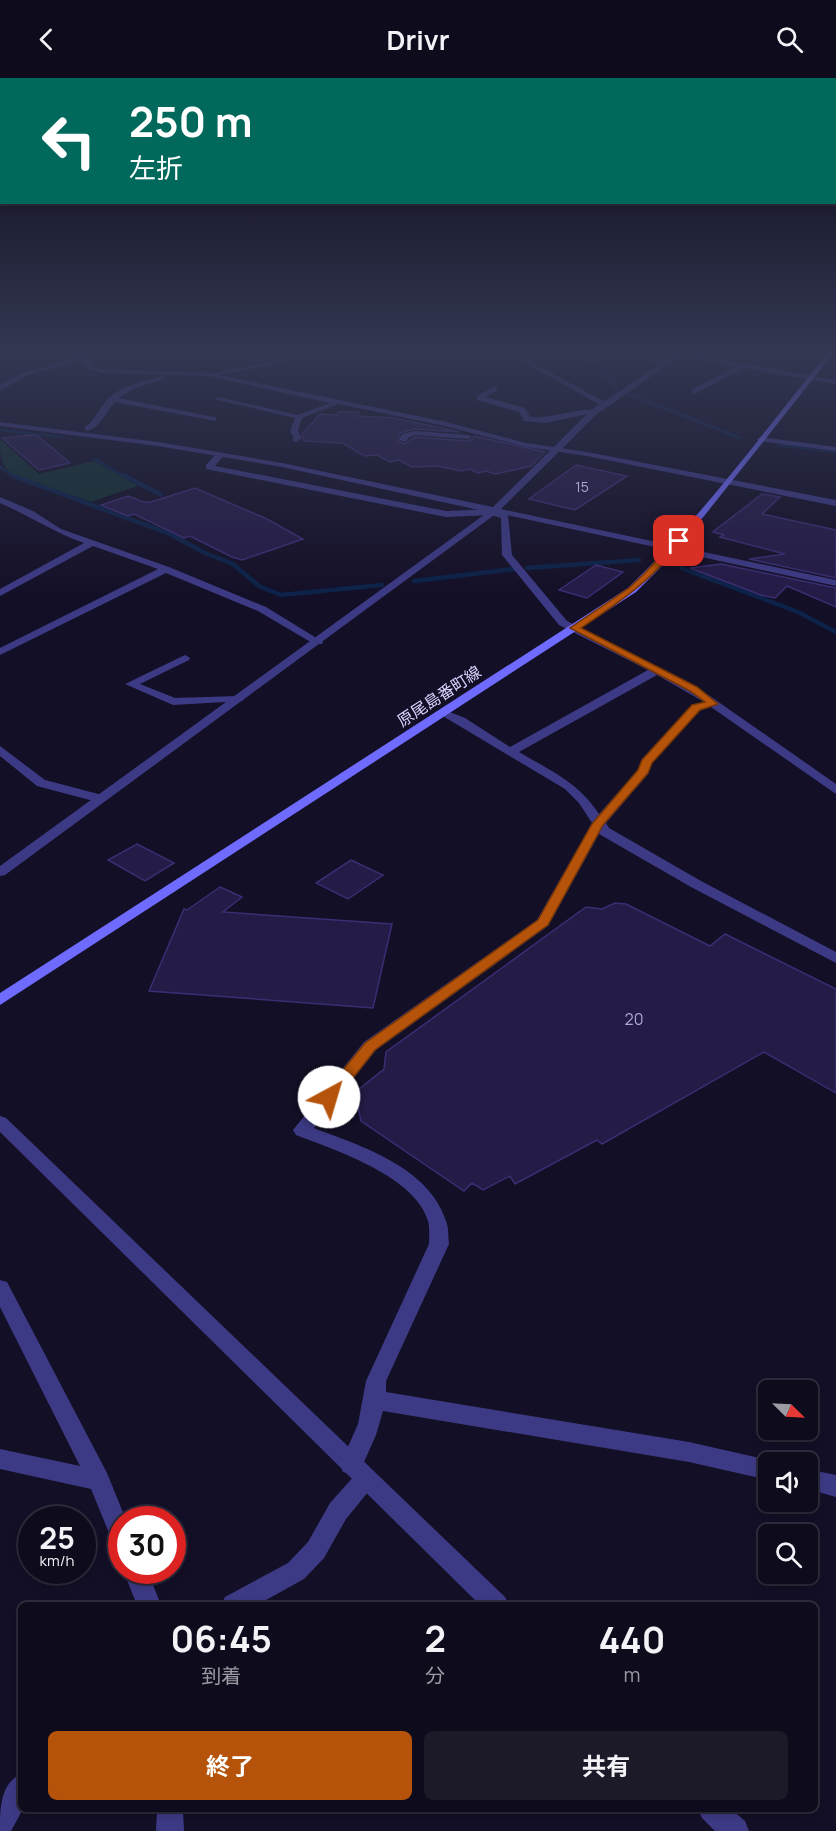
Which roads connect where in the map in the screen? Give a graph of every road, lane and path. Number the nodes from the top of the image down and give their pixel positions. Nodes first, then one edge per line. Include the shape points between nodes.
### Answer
1 (57, 432) edge
2 (106, 432) edge
3 (294, 432) edge
4 (476, 432) edge
5 (575, 432) edge
6 (767, 432) edge
7 (504, 439) junction
8 (296, 440) dead end
9 (761, 440) junction
10 (403, 441) dead end
11 (836, 449) edge
12 (557, 450) junction
13 (220, 454) junction
14 (727, 482) junction
15 (0, 500) edge
16 (836, 502) edge
17 (497, 508) junction
18 (92, 543) junction
19 (675, 544) junction
20 (166, 569) junction
21 (836, 575) edge
22 (836, 583) edge
23 (0, 593) edge
24 (575, 628) junction
25 (318, 642) junction
26 (0, 652) edge
27 (185, 658) dead end
28 (657, 670) junction
29 (238, 699) junction
30 (713, 704) junction
31 (442, 712) junction
32 (0, 750) edge
33 (510, 752) junction
34 (836, 790) edge
35 (101, 799) junction
36 (598, 824) junction
37 (3, 866) edge
38 (836, 958) edge
39 (0, 1000) edge
40 (0, 1122) edge
41 (0, 1288) edge
42 (375, 1400) junction
43 (0, 1460) edge
44 (758, 1468) edge
45 (358, 1472) junction
46 (99, 1480) junction
47 (818, 1482) edge
48 (836, 1486) edge
49 (109, 1506) edge
50 (141, 1584) edge
51 (148, 1602) edge
52 (238, 1602) edge
53 (494, 1602) edge
54 (18, 1792) edge
55 (170, 1812) edge
56 (714, 1812) edge
57 (0, 1824) edge
58 (170, 1831) edge
59 (735, 1831) edge

1 - 13 street
2 - 17 street via 290,460
3 - 8 street
4 - 7 street
5 - 12 street
6 - 9 main road, 原尾島番町線
7 - 10 street via 415,433 405,436
7 - 12 street
9 - 11 street
9 - 14 main road, 原尾島番町線
12 - 14 street
12 - 17 street
13 - 17 street
13 - 17 street via 209,467 446,514
14 - 16 street
14 - 19 main road, 原尾島番町線
15 - 18 street via 58,531
17 - 19 street
17 - 24 street via 505,517 507,555 559,620
17 - 25 street
18 - 20 street
18 - 23 street
19 - 21 street
19 - 22 street
19 - 24 main road, 原尾島番町線 via 632,590
20 - 25 street via 262,609
20 - 26 street
24 - 28 street
24 - 31 main road, 原尾島番町線
25 - 29 street
27 - 29 street via 131,684 173,702
28 - 30 street
28 - 33 street
29 - 35 street
30 - 34 street
30 - 36 street via 696,708 646,762 644,771
31 - 33 street
31 - 39 main road, 原尾島番町線
32 - 35 street via 41,783
33 - 36 street via 569,786
35 - 37 street
36 - 38 street via 676,872
36 - 42 street via 543,922 370,1046 302,1131 360,1154 407,1181 424,1197 441,1228 439,1244 376,1381
40 - 45 street
41 - 46 street
42 - 44 street via 689,1452
42 - 45 street
43 - 46 street
45 - 52 street via 316,1550 296,1570
45 - 53 street
46 - 49 street
47 - 48 street
50 - 51 street
54 - 57 street
55 - 58 street
56 - 59 street

